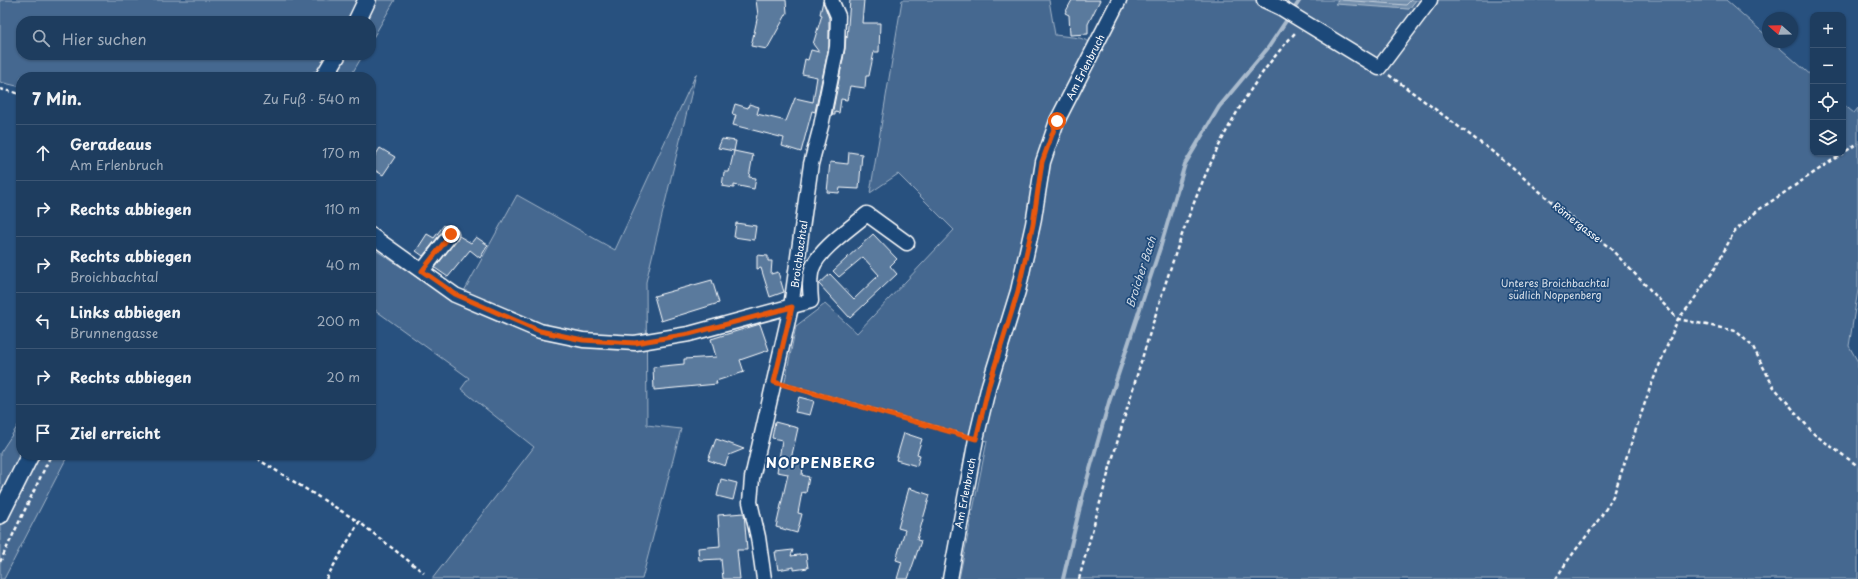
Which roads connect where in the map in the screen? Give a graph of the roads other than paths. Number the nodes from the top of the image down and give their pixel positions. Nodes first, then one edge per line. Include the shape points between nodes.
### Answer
1 (367, 0) edge
2 (831, 0) edge
3 (1119, 0) edge
4 (1264, 0) edge
5 (1430, 0) edge
6 (359, 16) edge
7 (334, 60) edge
8 (327, 72) edge
9 (451, 234) dead end
10 (376, 239) edge
11 (907, 243) dead end
12 (422, 271) junction
13 (792, 307) junction
14 (28, 460) edge
15 (0, 515) edge
16 (764, 579) edge
17 (950, 579) edge

1 - 6 main road
2 - 13 street, Broichbachtal via 838,16 837,47 811,164
3 - 17 street, Am Erlenbruch via 1057,121 1042,162 1033,224 1018,291 989,385 976,439
4 - 5 street via 1379,68
7 - 8 main road
9 - 12 street
10 - 12 street
11 - 13 street via 867,214 820,254 812,268 811,300
12 - 13 street via 455,294 498,313 540,331 583,340 635,343 689,334
13 - 16 street, Broichbachtal via 752,478 750,502
14 - 15 main road

